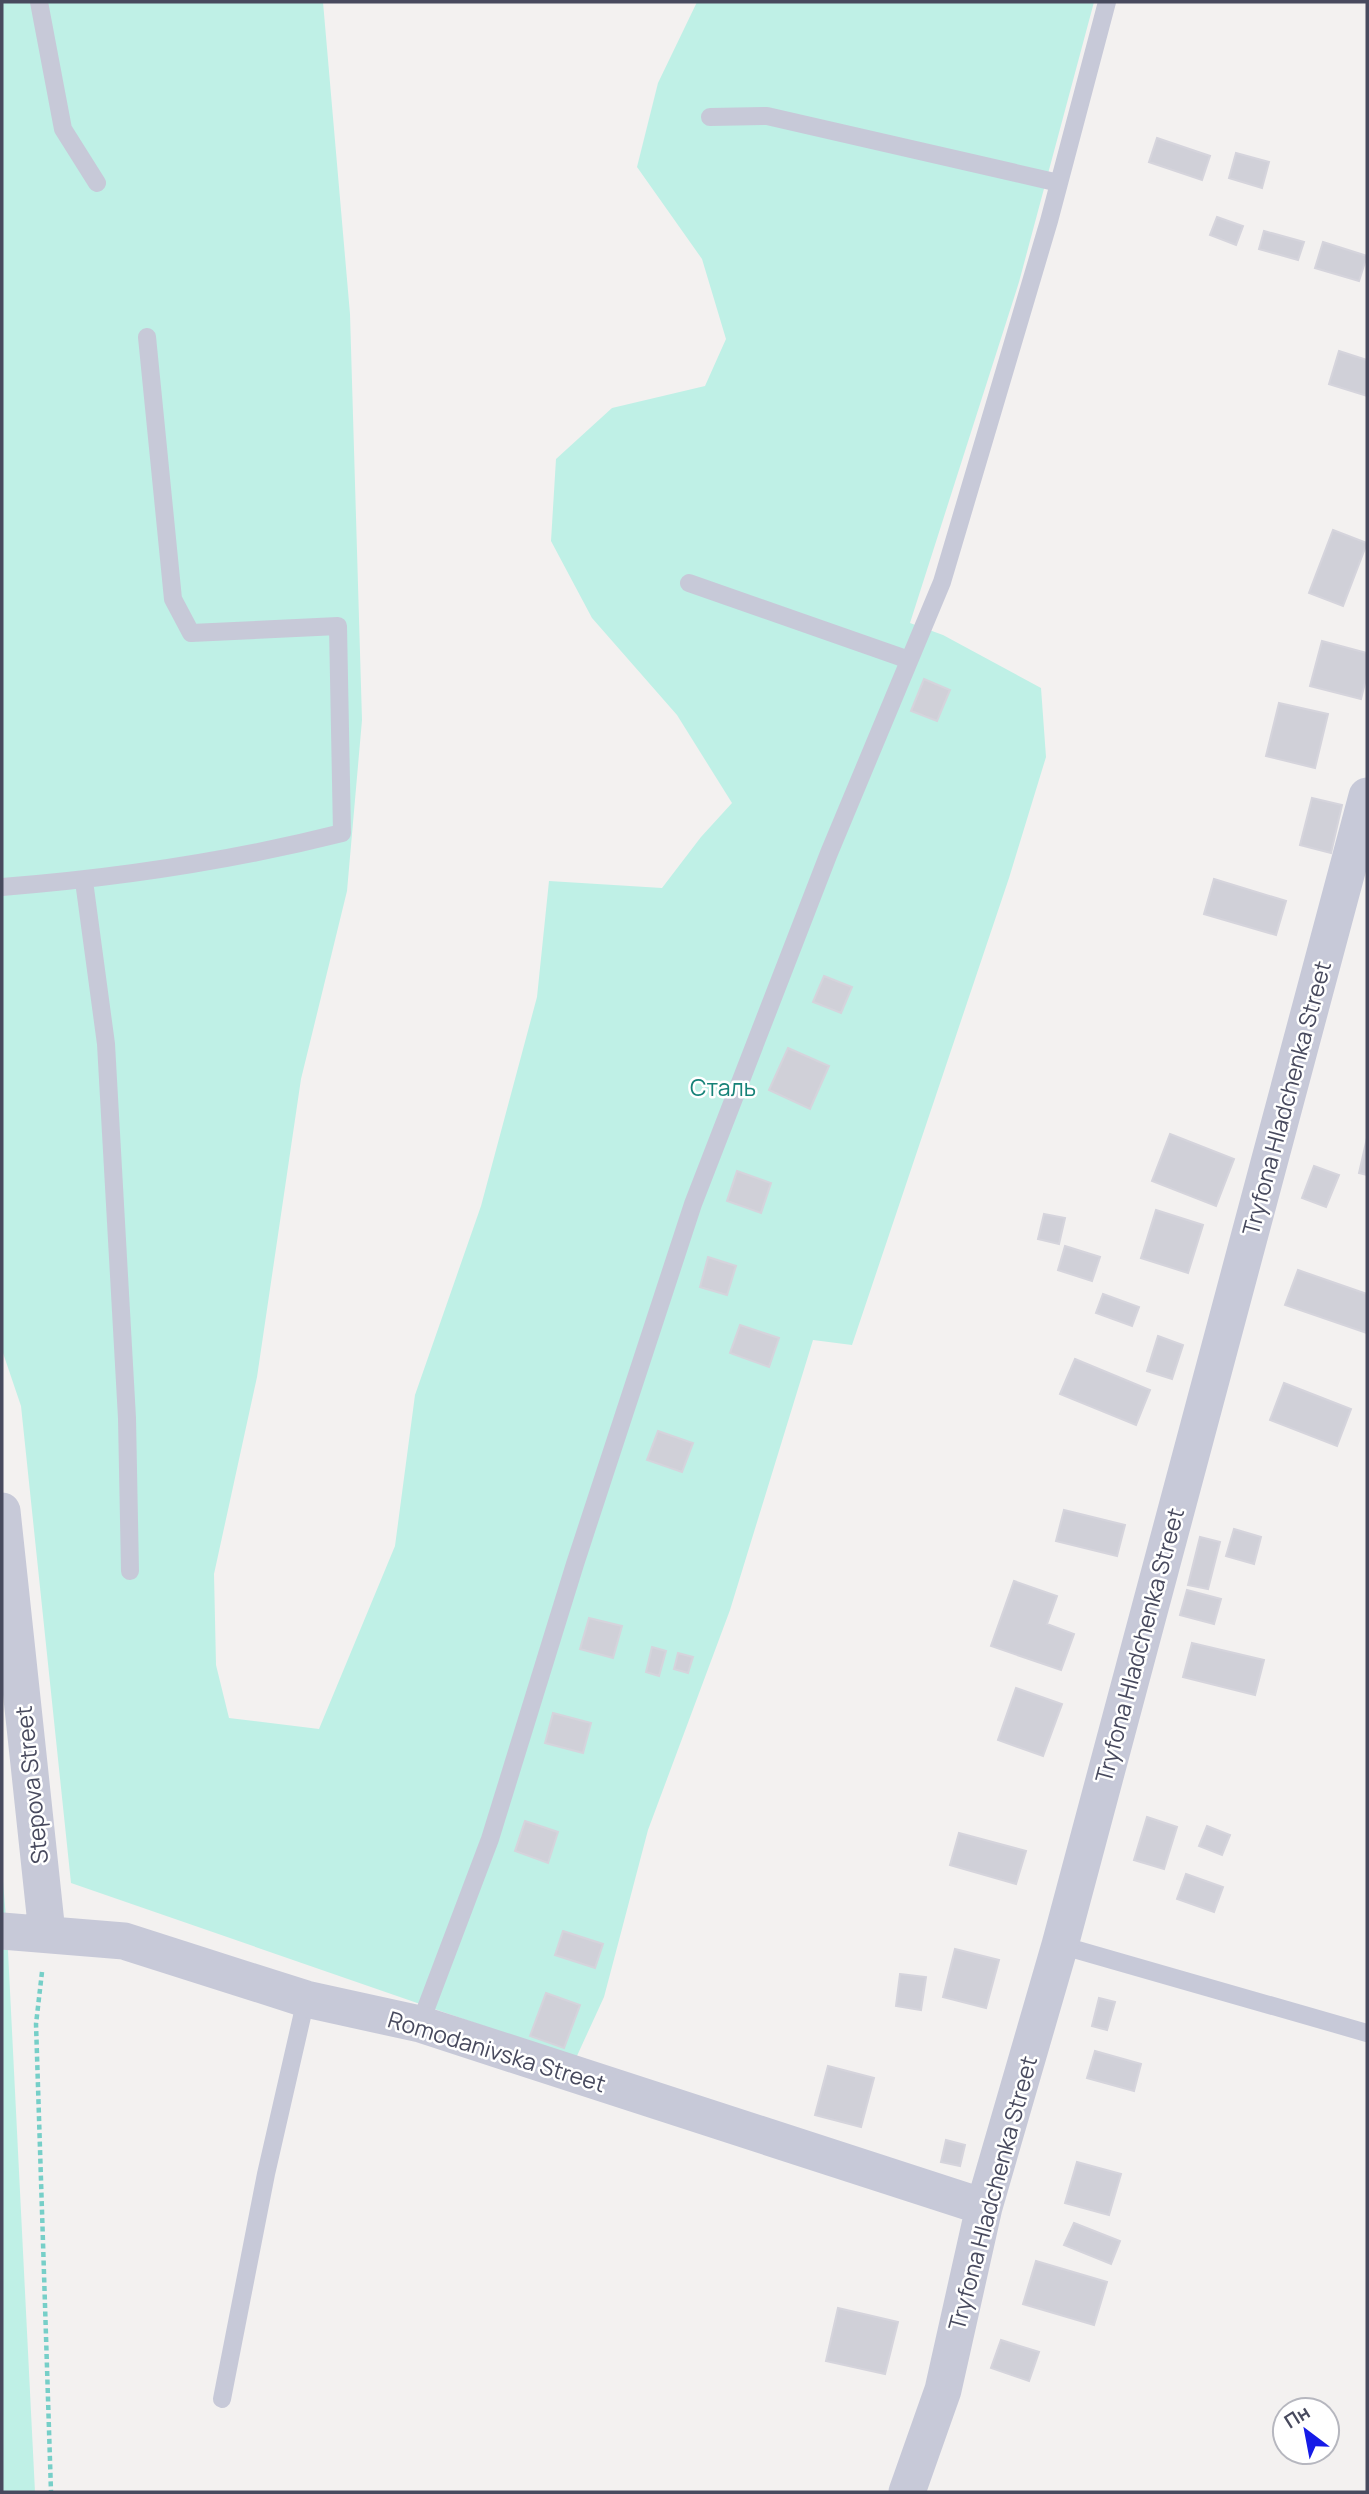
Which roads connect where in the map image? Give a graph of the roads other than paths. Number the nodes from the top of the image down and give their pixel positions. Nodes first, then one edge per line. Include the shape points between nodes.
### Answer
1 (39, 2) edge
2 (1107, 2) edge
3 (710, 117) dead end
4 (97, 183) dead end
5 (1059, 183) junction
6 (147, 337) dead end
7 (689, 583) dead end
8 (909, 660) junction
9 (1367, 796) edge
10 (84, 881) junction
11 (2, 887) edge
12 (2, 1511) edge
13 (130, 1571) dead end
14 (2, 1931) edge
15 (47, 1933) junction
16 (1060, 1945) junction
17 (306, 1999) junction
18 (420, 2024) junction
19 (1367, 2033) edge
20 (984, 2207) junction
21 (222, 2399) dead end
22 (907, 2492) edge

1 - 4 lane via 63,129
2 - 5 lane
3 - 5 lane via 766,116
5 - 8 lane via 942,582
6 - 10 lane via 173,599 191,633 338,626 342,833 275,850
7 - 8 lane
8 - 18 lane via 693,1204 490,1839
9 - 16 street, Tryfona Hladchenka Street
10 - 11 lane
10 - 13 lane via 106,1044 127,1418
12 - 15 street, Stepova Street
14 - 15 street, Romodanivska Street
15 - 17 street, Romodanivska Street via 124,1941
16 - 19 lane
16 - 20 street, Tryfona Hladchenka Street
17 - 18 street, Romodanivska Street
17 - 21 lane
18 - 20 street, Romodanivska Street
20 - 22 street, Tryfona Hladchenka Street via 943,2390

